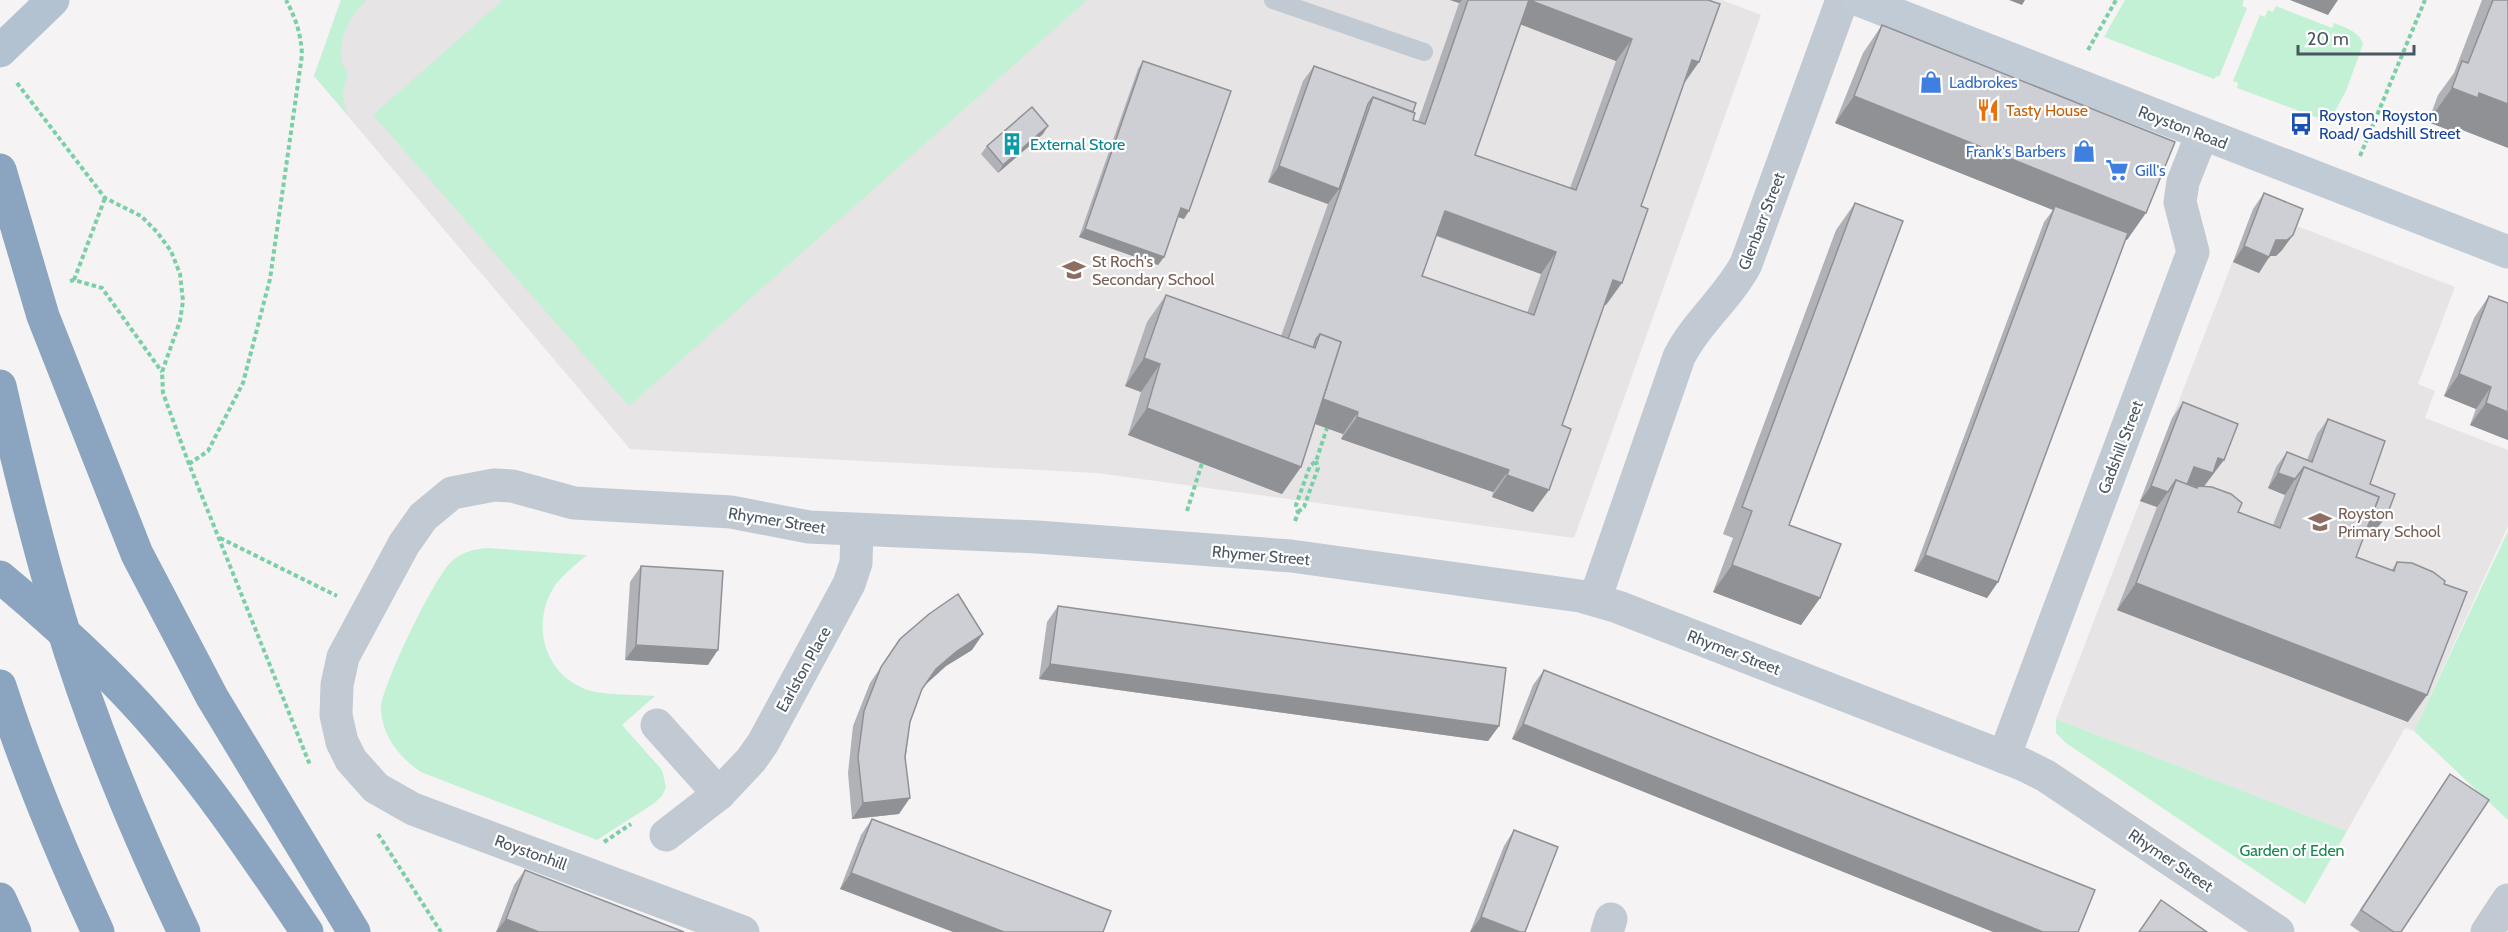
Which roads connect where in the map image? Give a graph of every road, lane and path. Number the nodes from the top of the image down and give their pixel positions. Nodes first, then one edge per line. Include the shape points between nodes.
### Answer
1 (53, 0) edge
2 (286, 0) edge
3 (1273, 0) edge
4 (1842, 0) edge
5 (1860, 0) edge
6 (2116, 0) edge
7 (2425, 0) edge
8 (1424, 52) dead end
9 (7, 65) edge
10 (2070, 83) junction
11 (2202, 134) junction
12 (0, 171) edge
13 (2345, 189) junction
14 (105, 198) junction
15 (2508, 252) edge
16 (162, 372) junction
17 (0, 386) edge
18 (1327, 428) edge
19 (1316, 461) junction
20 (1202, 463) edge
21 (189, 464) junction
22 (1195, 487) dead end
23 (1298, 500) dead end
24 (1298, 513) dead end
25 (857, 530) junction
26 (0, 577) edge
27 (1595, 599) junction
28 (367, 610) junction
29 (0, 686) edge
30 (657, 725) dead end
31 (342, 742) joint
32 (2004, 757) junction
33 (719, 794) junction
34 (666, 835) joint
35 (590, 873) junction
36 (2508, 900) edge
37 (98, 932) edge
38 (184, 932) edge
39 (307, 932) edge
40 (354, 932) edge
41 (743, 932) edge
42 (2277, 932) edge
43 (2487, 932) edge

1 - 9 main road
2 - 21 path via 301,36 302,55 270,279 243,383 208,451
3 - 8 lane
4 - 27 street, Glenbarr Street via 1746,264 1679,357
5 - 10 street, Royston Road
6 - 10 path
7 - 13 path
9 - 14 path
10 - 11 street, Royston Road
11 - 13 street, Royston Road
11 - 32 street, Gadshill Street via 2183,182 2180,202 2193,252
12 - 40 highway via 43,316 137,554 212,697
13 - 15 street, Royston Road
14 - 16 path via 141,216 158,231 180,274 180,321
14 - 16 path via 74,280 102,288
16 - 21 path via 163,393
17 - 38 highway via 60,620 148,853
18 - 19 path
19 - 23 path via 1310,466
19 - 24 path via 1318,468
20 - 22 path
21 - 28 path via 219,538
25 - 27 street, Rhymer Street via 1037,537 1283,555
25 - 28 street, Rhymer Street via 809,527 731,512 574,503 512,486 475,487 452,493 423,517
25 - 33 street, Earlston Place via 856,563 849,584 763,743
26 - 39 highway via 90,656 141,709 217,803
27 - 32 street, Rhymer Street
28 - 31 street, Rhymer Street via 343,657 337,685 336,715
29 - 37 highway via 53,831
30 - 33 street
31 - 35 street, Roystonhill via 363,776 396,801
32 - 42 street, Rhymer Street via 2046,776
33 - 34 street, Earlston Place
34 - 35 path via 647,813 600,845
35 - 41 street, Roystonhill
36 - 43 street

